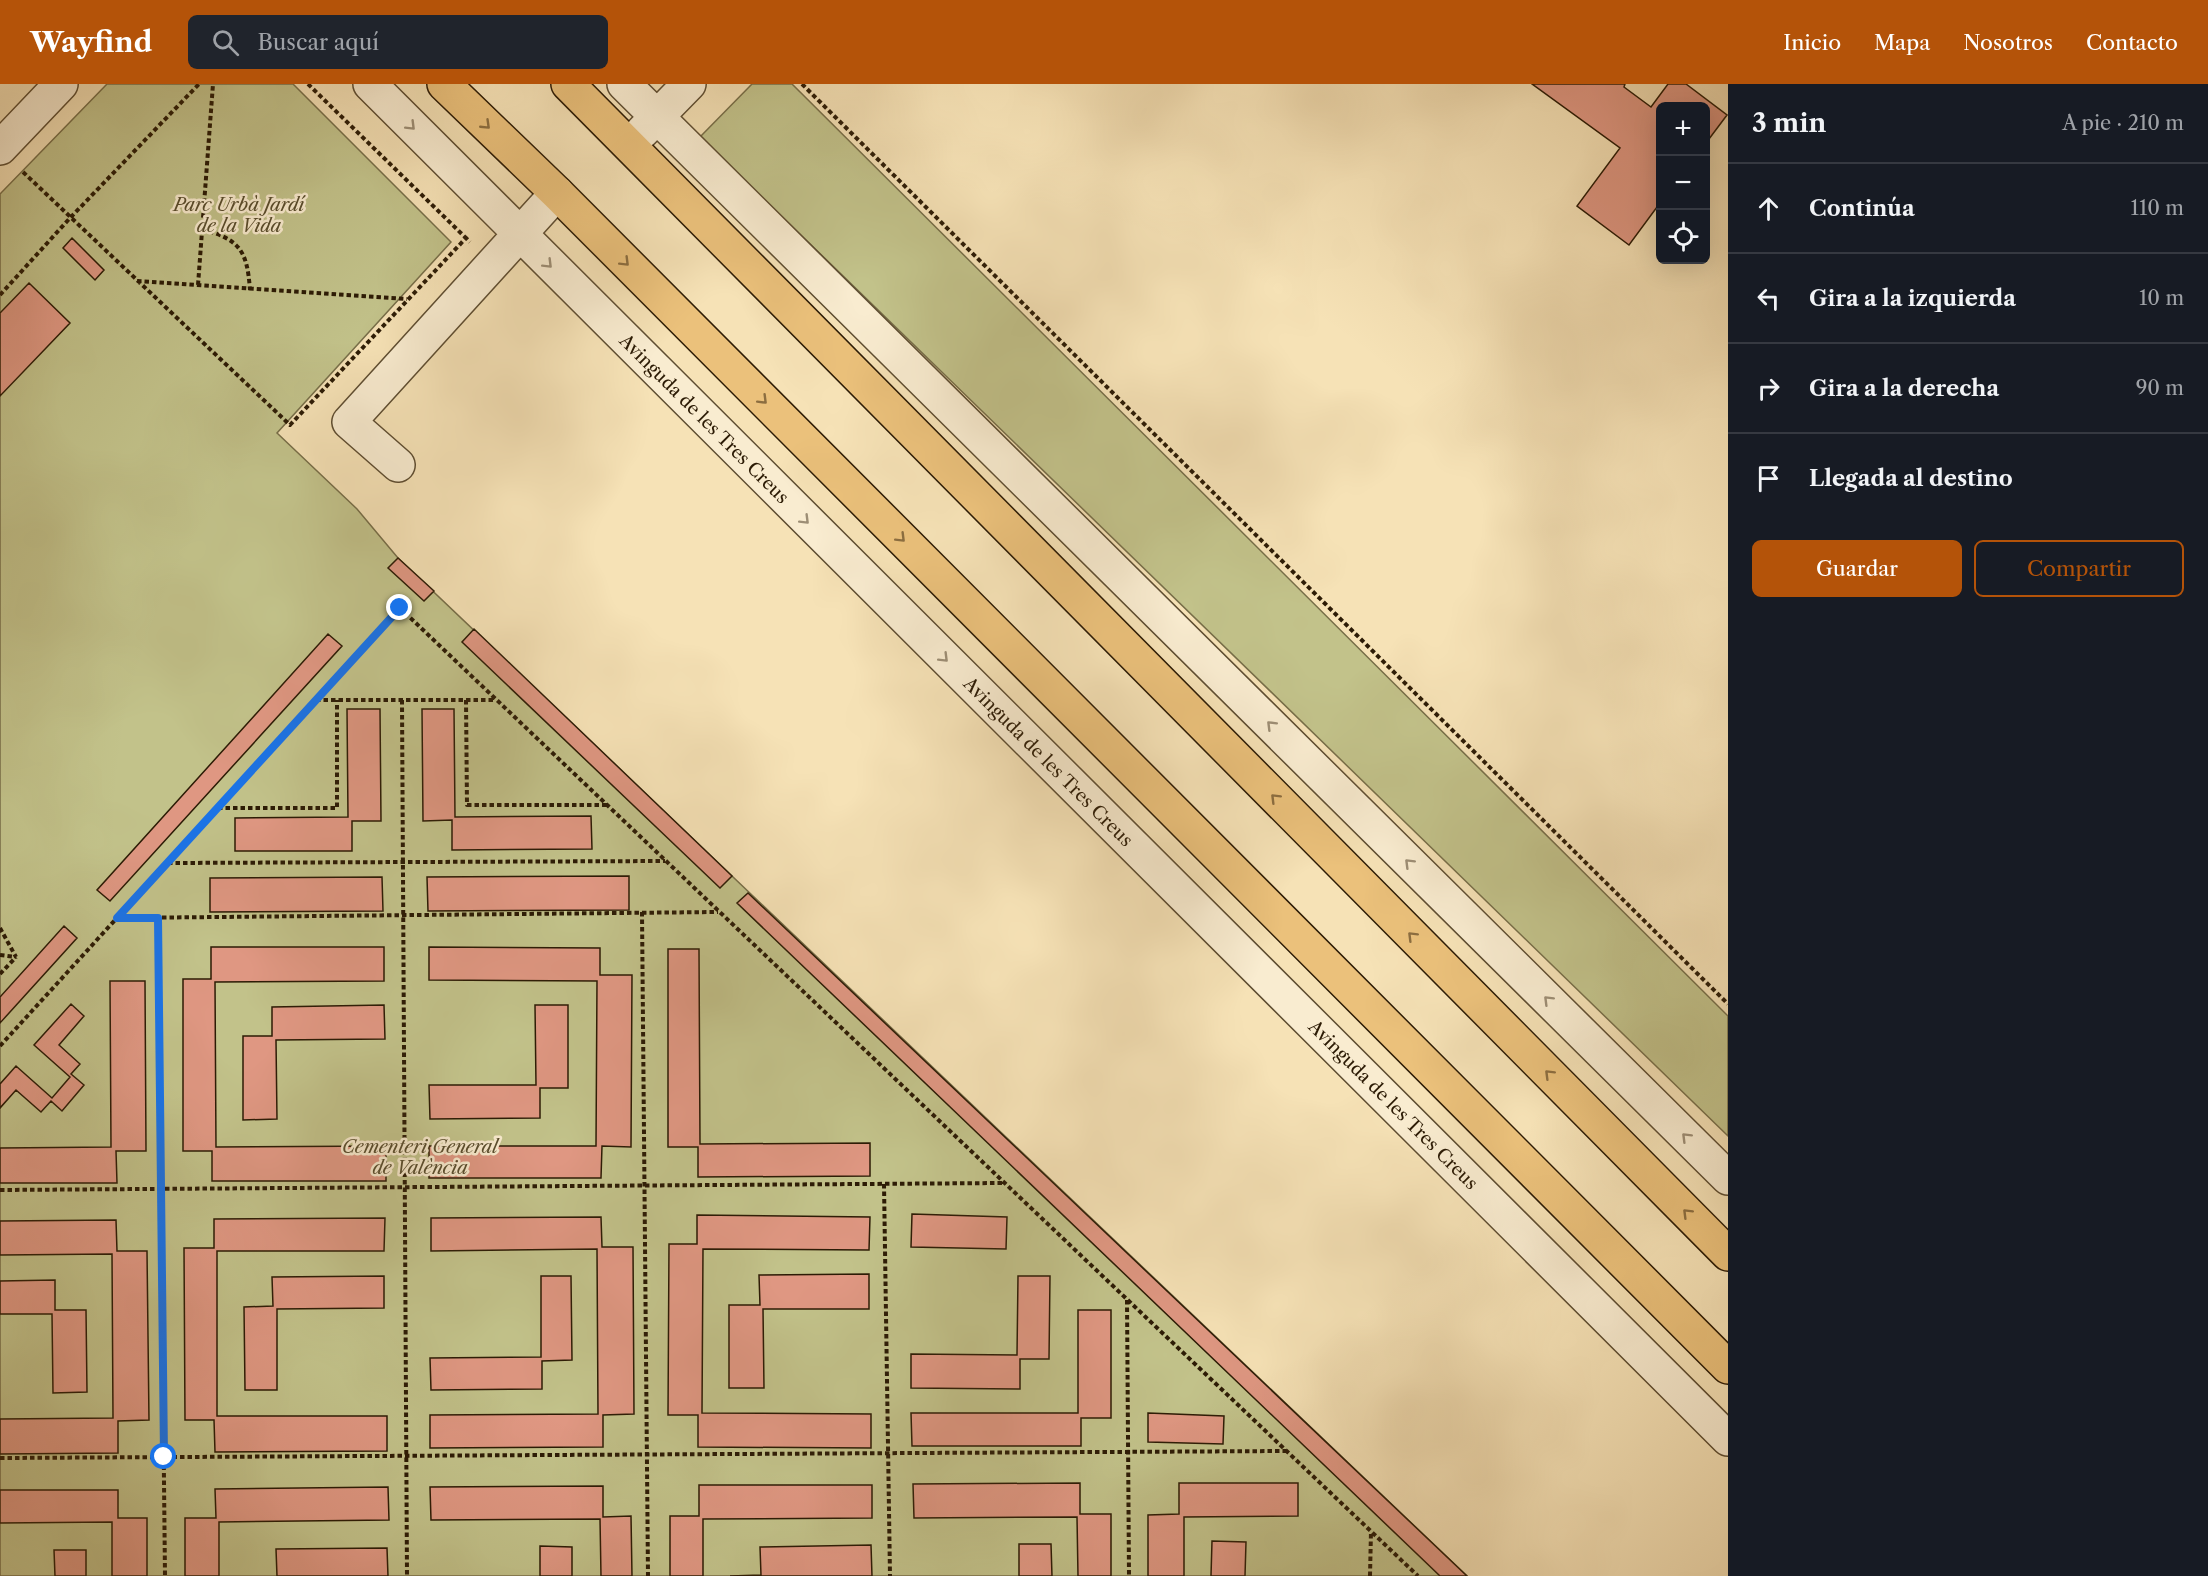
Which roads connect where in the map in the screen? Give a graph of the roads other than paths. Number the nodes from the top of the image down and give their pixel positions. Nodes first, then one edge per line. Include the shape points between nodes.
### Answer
1 (61, 84) edge
2 (370, 84) edge
3 (444, 84) edge
4 (568, 84) edge
5 (624, 84) edge
6 (689, 84) edge
7 (656, 117) junction
8 (629, 147) junction
9 (8, 157) edge
10 (557, 194) junction
11 (519, 235) junction
12 (398, 465) dead end
13 (1728, 1178) edge
14 (1728, 1254) edge
15 (1728, 1367) edge
16 (1728, 1439) edge

1 - 9 street
2 -> 11 street, Avinguda de les Tres Creus
3 -> 10 main road
4 - 8 main road
5 - 7 street
6 - 7 street
7 - 8 street
13 -> 7 street
14 -> 8 main road
10 - 11 street
10 -> 15 main road
11 - 12 street via 349,422
11 -> 16 street, Avinguda de les Tres Creus

